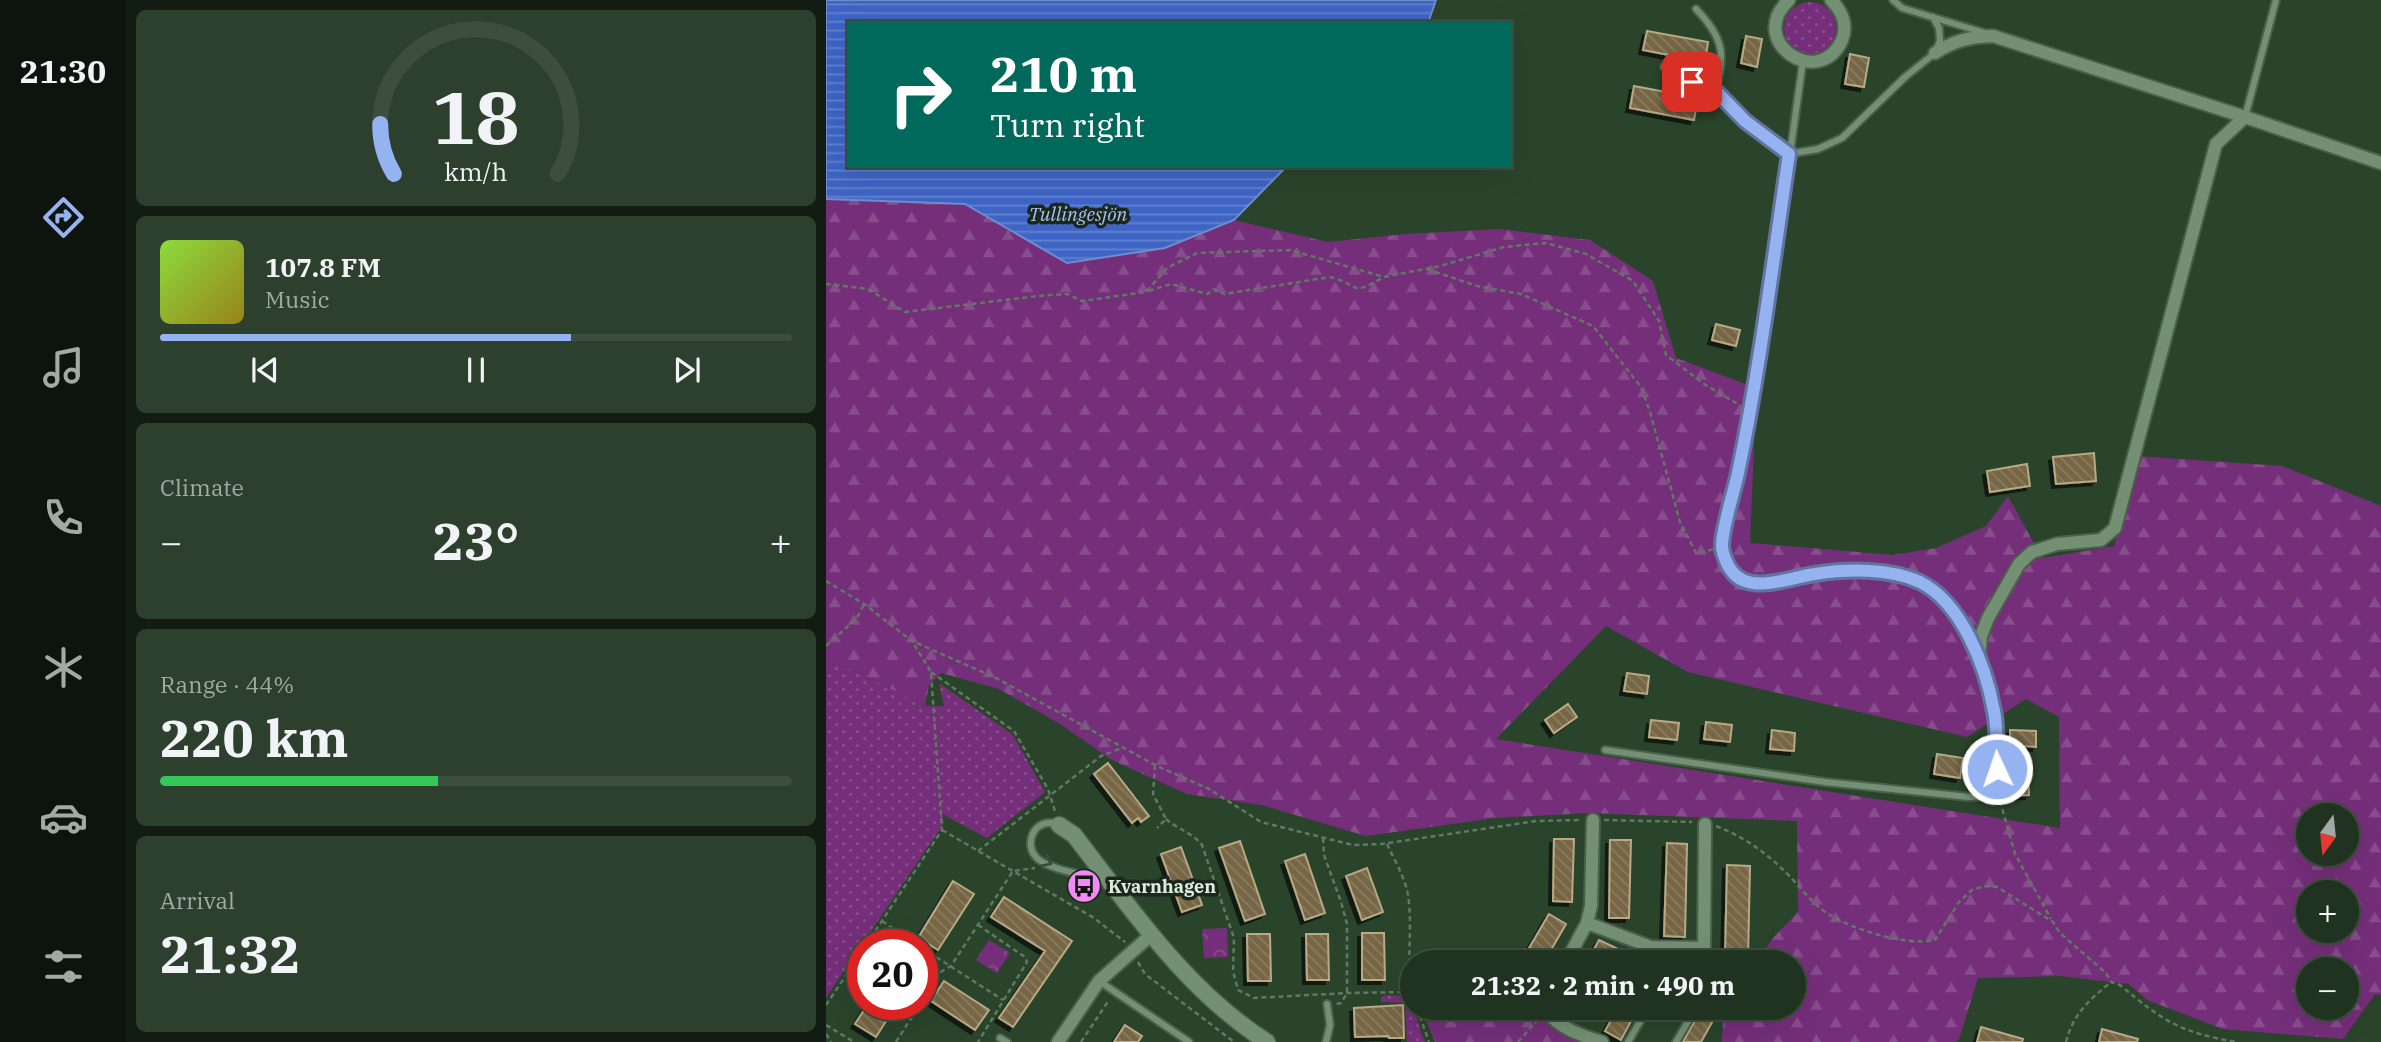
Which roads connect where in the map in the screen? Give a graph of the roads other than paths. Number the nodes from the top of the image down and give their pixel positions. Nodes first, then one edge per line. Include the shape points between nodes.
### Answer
1 (1789, 0) edge
2 (1831, 0) edge
3 (1893, 0) edge
4 (2276, 0) edge
5 (1696, 9) dead end
6 (1933, 17) junction
7 (1993, 36) junction
8 (1935, 53) junction
9 (1803, 61) junction
10 (1664, 67) dead end
11 (1715, 90) junction
12 (2245, 117) junction
13 (1789, 154) junction
14 (2381, 163) edge
15 (1979, 658) junction
16 (1605, 750) dead end
17 (1593, 820) road end
18 (1705, 824) road end
19 (1059, 825) joint
20 (1111, 881) junction
21 (1587, 923) junction
22 (1151, 935) junction
23 (1704, 948) joint
24 (1572, 950) edge
25 (1099, 981) junction
26 (1327, 1004) road end
27 (1556, 1020) edge
28 (1641, 1020) edge
29 (1689, 1020) edge
30 (1000, 1038) dead end
31 (1007, 1042) edge
32 (1058, 1042) edge
33 (1189, 1042) edge
34 (1267, 1042) edge
35 (1326, 1042) edge
36 (1602, 1042) edge
37 (1628, 1042) edge
38 (1676, 1042) edge

1 - 9 street via 1776,19 1776,33 1780,46
2 - 9 street via 1844,21 1844,35 1829,57
3 - 6 lane via 1902,8
4 - 12 lane
5 - 11 lane via 1712,26 1721,50
6 - 7 lane
6 - 8 lane via 1940,41
7 - 8 street via 1953,41
7 - 12 street
8 - 13 lane via 1842,138 1818,149
9 - 13 lane
10 - 11 lane
11 - 13 lane via 1745,121
12 - 14 street
12 - 15 street via 2216,144 2115,528 2101,540 2032,551 1988,618
13 - 15 lane via 1751,412 1722,547 1731,571 1745,582 1763,584 1818,573 1859,571 1893,574 1920,583 1946,600
15 - 16 lane via 1995,712 1998,788 1991,796 1825,782
17 - 21 street
18 - 23 street
19 - 20 street via 1074,835
19 -> 20 lane via 1042,824 1033,833 1035,855 1051,865
20 - 22 street
21 - 23 street via 1651,947
21 - 24 street
22 - 25 street
22 - 34 street via 1190,979
25 - 32 street
25 - 33 lane
26 - 35 lane
27 - 36 street
28 - 37 lane
29 - 38 lane
30 - 31 lane

